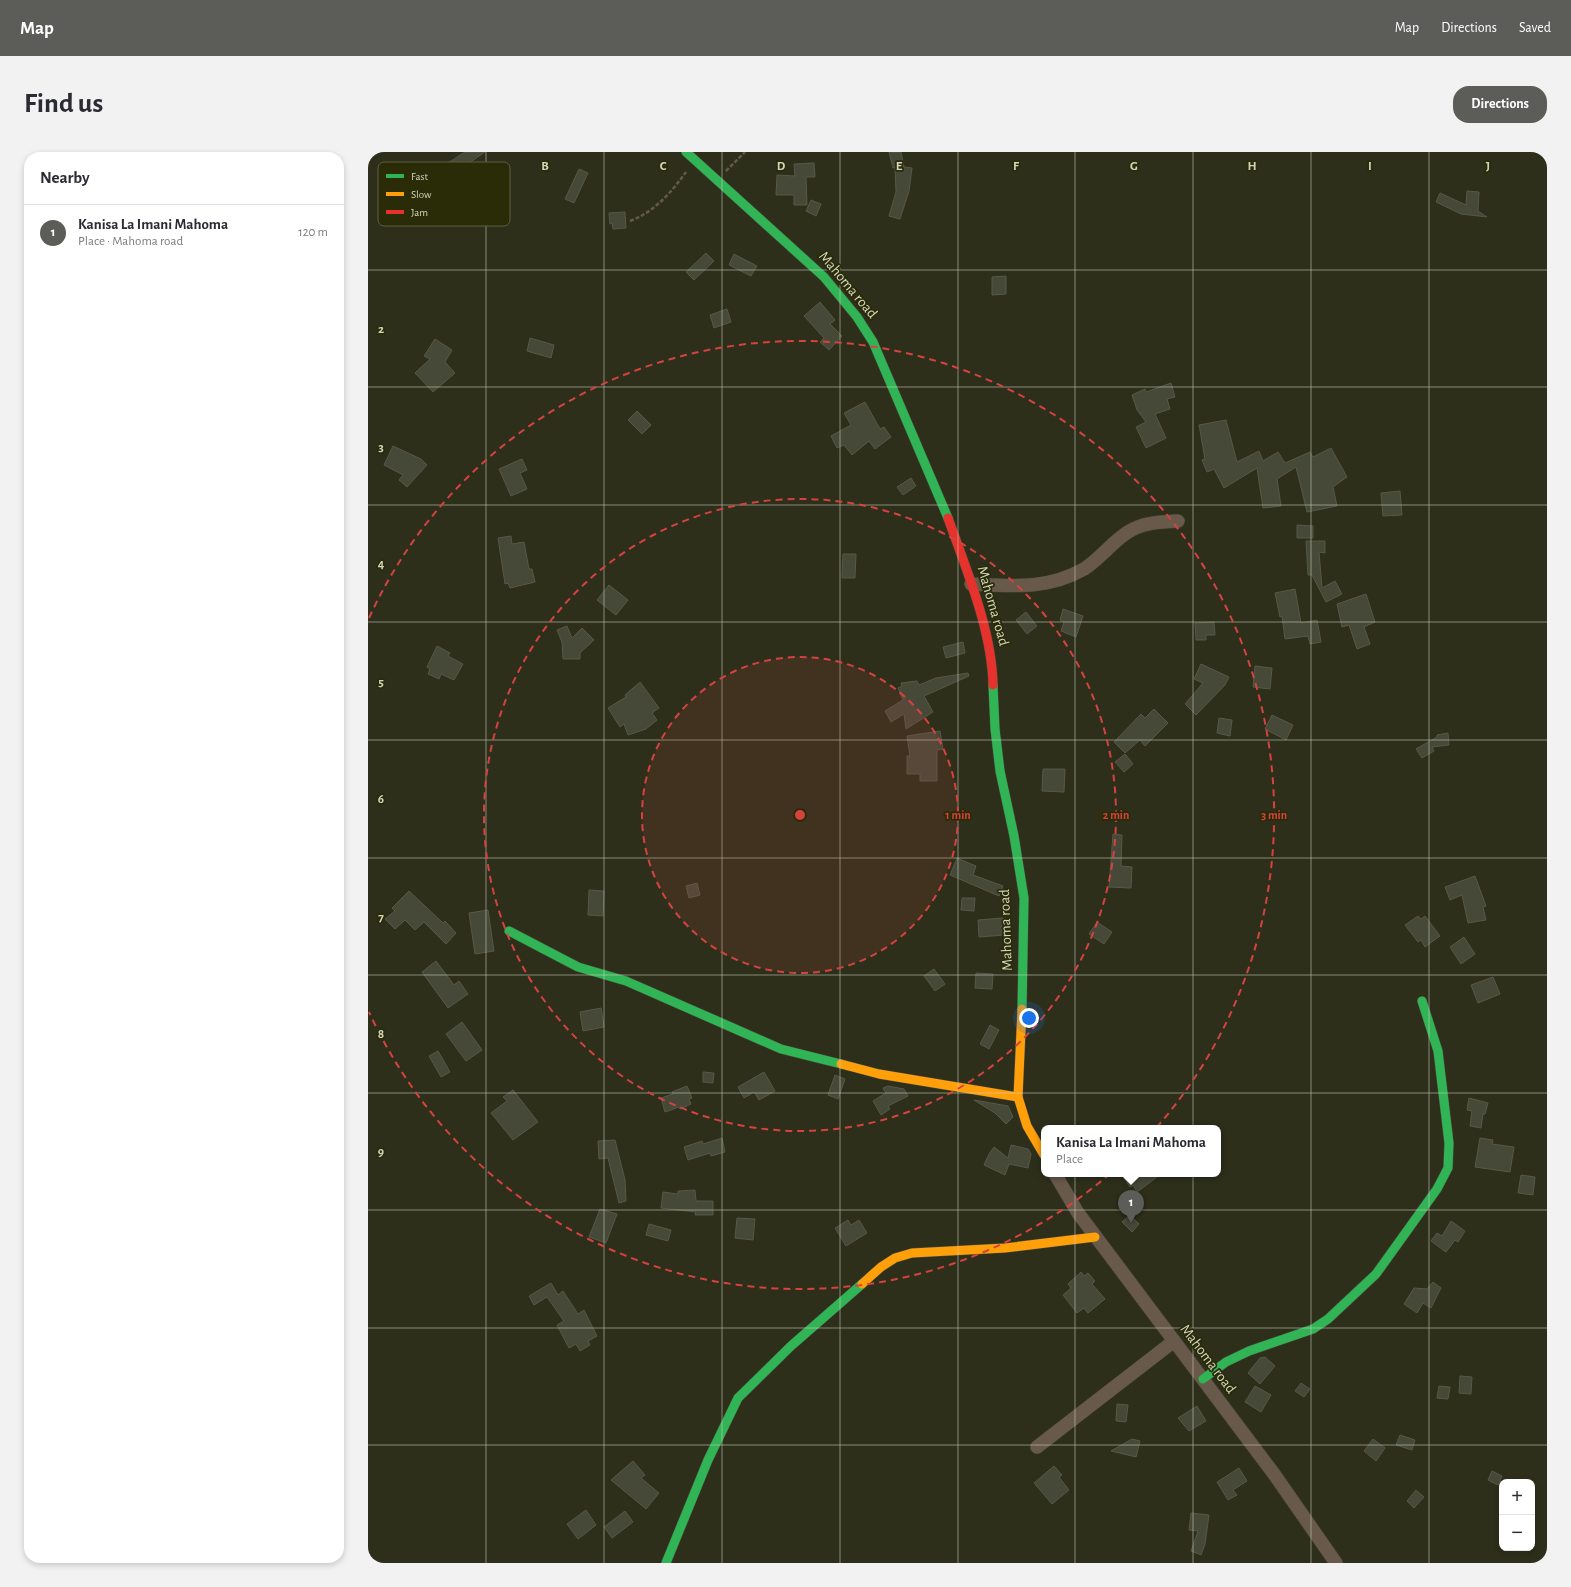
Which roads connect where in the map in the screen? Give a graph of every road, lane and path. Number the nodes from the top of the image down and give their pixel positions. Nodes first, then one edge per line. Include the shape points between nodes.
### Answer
1 (686, 152) edge
2 (745, 152) edge
3 (695, 161) junction
4 (719, 183) junction
5 (630, 221) dead end
6 (1178, 521) dead end
7 (971, 584) junction
8 (509, 931) dead end
9 (1422, 1001) dead end
10 (1018, 1097) junction
11 (1041, 1150) edge
12 (1058, 1177) edge
13 (1095, 1237) junction
14 (1174, 1341) junction
15 (1203, 1379) junction
16 (1037, 1447) dead end
17 (666, 1563) edge
18 (1336, 1563) edge

1 - 3 street, Mahoma road
2 - 4 path via 728,168
3 - 4 street, Mahoma road
3 - 5 path via 661,202 643,216
4 - 7 street, Mahoma road via 824,277 857,317 873,342 944,505
6 - 7 street via 1150,523 1129,531 1084,568 1056,581 1027,587
7 - 10 street, Mahoma road via 990,650 994,729 1024,898 1024,975
8 - 10 street via 578,967 626,981 781,1049 879,1074
9 - 15 street via 1438,1051 1449,1143 1448,1168 1437,1189 1376,1274 1328,1319 1313,1329 1249,1351 1226,1362
10 - 11 street, Mahoma road via 1027,1126
12 - 13 street, Mahoma road
13 - 14 street, Mahoma road
13 - 17 street via 1005,1248 912,1253 895,1258 881,1267 791,1346 738,1398 708,1460
14 - 15 street, Mahoma road
14 - 16 street
15 - 18 street, Mahoma road

